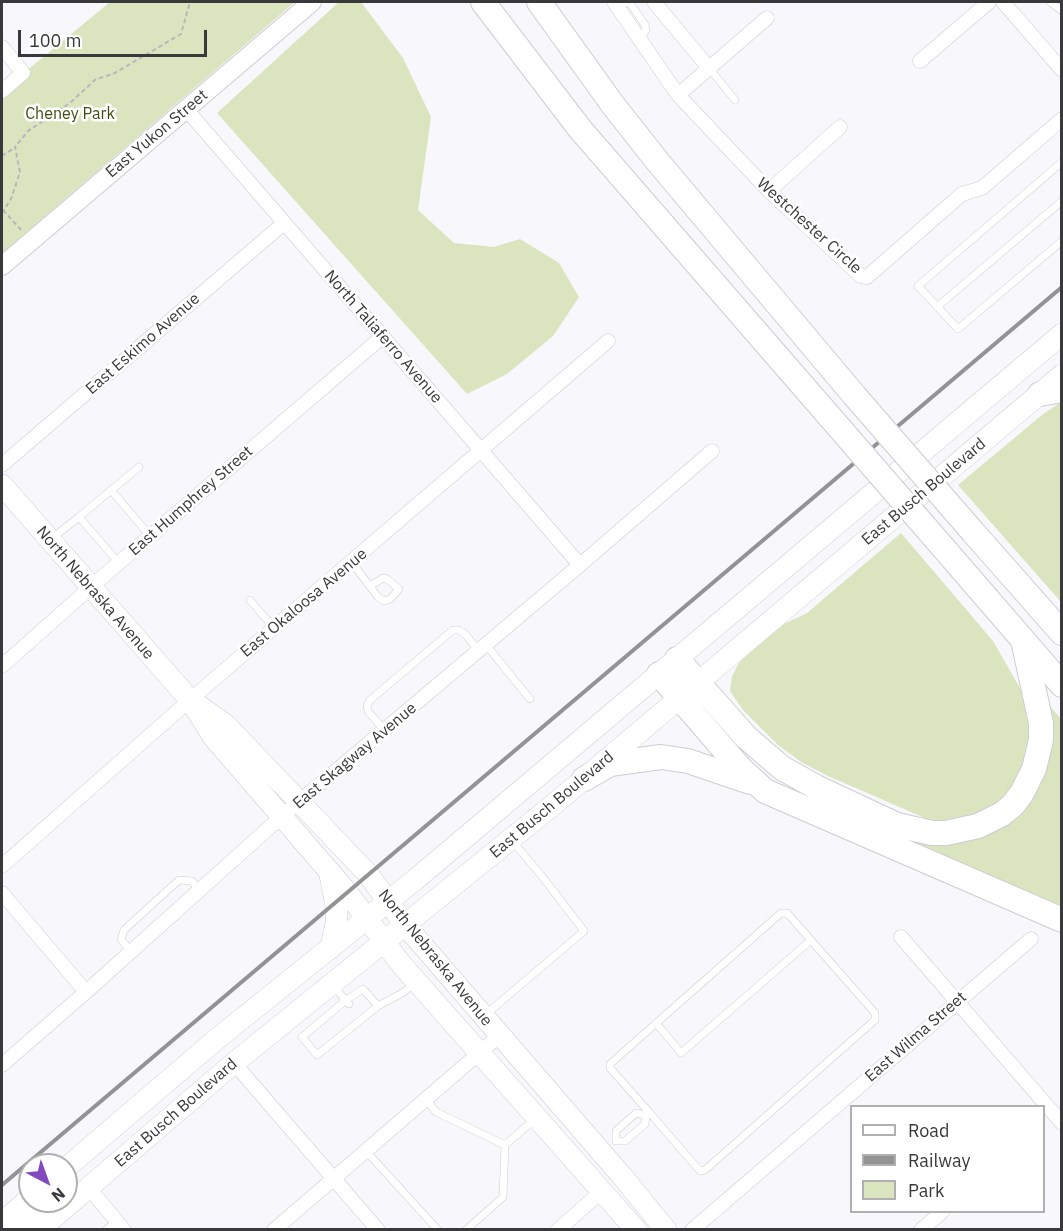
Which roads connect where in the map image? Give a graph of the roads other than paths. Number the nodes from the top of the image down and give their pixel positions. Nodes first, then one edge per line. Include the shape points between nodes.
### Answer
1 (312, 2) edge
2 (483, 2) edge
3 (539, 2) edge
4 (654, 2) edge
5 (989, 2) edge
6 (1003, 2) edge
7 (1050, 2) edge
8 (615, 3) edge
9 (1062, 11) edge
10 (767, 18) dead end
11 (2, 47) edge
12 (920, 61) dead end
13 (710, 68) junction
14 (1062, 70) edge
15 (2, 91) edge
16 (678, 95) junction
17 (735, 100) dead end
18 (186, 109) junction
19 (1062, 119) edge
20 (840, 127) dead end
21 (1062, 162) edge
22 (769, 191) junction
23 (1062, 201) edge
24 (284, 223) junction
25 (1062, 241) edge
26 (2, 266) edge
27 (937, 307) junction
28 (1062, 334) edge
29 (382, 337) junction
30 (608, 341) dead end
31 (1062, 375) edge
32 (1051, 392) edge
33 (482, 451) junction
34 (712, 451) dead end
35 (2, 465) edge
36 (139, 467) dead end
37 (2, 485) edge
38 (111, 490) junction
39 (79, 517) junction
40 (150, 536) junction
41 (49, 541) junction
42 (352, 562) junction
43 (119, 563) junction
44 (580, 565) junction
45 (370, 586) dead end
46 (90, 588) junction
47 (250, 600) dead end
48 (1040, 608) junction
49 (1062, 620) edge
50 (274, 628) junction
51 (1062, 633) edge
52 (1023, 640) junction
53 (483, 648) junction
54 (2, 666) edge
55 (668, 666) junction
56 (1062, 685) edge
57 (689, 690) junction
58 (530, 699) dead end
59 (190, 700) junction
60 (385, 730) junction
61 (584, 779) junction
62 (754, 783) junction
63 (301, 802) junction
64 (281, 817) junction
65 (511, 840) junction
66 (2, 866) edge
67 (328, 871) junction
68 (199, 891) junction
69 (2, 893) edge
70 (388, 902) junction
71 (368, 918) junction
72 (1062, 920) edge
73 (405, 925) junction
74 (901, 937) dead end
75 (1031, 939) dead end
76 (811, 940) junction
77 (383, 942) junction
78 (331, 948) junction
79 (131, 952) junction
80 (416, 981) junction
81 (332, 984) junction
82 (86, 992) junction
83 (957, 1001) junction
84 (347, 1002) junction
85 (378, 1006) junction
86 (483, 1017) junction
87 (301, 1023) junction
88 (656, 1023) junction
89 (499, 1036) junction
90 (218, 1038) junction
91 (478, 1053) junction
92 (234, 1063) junction
93 (2, 1065) edge
94 (426, 1098) junction
95 (648, 1113) junction
96 (1059, 1116) edge
97 (537, 1117) junction
98 (1045, 1124) edge
99 (505, 1145) junction
100 (609, 1147) junction
101 (365, 1150) junction
102 (78, 1159) edge
103 (333, 1178) junction
104 (88, 1188) junction
105 (603, 1190) junction
106 (18, 1209) edge
107 (36, 1213) edge
108 (941, 1213) edge
109 (2, 1223) edge
110 (116, 1226) edge
111 (17, 1230) edge
112 (39, 1230) edge
113 (274, 1230) edge
114 (378, 1230) edge
115 (438, 1230) edge
116 (466, 1230) edge
117 (558, 1230) edge
118 (636, 1230) edge
119 (666, 1230) edge
120 (692, 1230) edge
121 (921, 1230) edge

1 - 18 street, East Yukon Street
2 - 52 highway, bridge via 580,129
3 - 48 highway, bridge via 658,162
4 - 13 street
5 - 12 street
6 - 14 street
7 - 9 lane
8 - 16 street, Westchester Circle
10 - 13 street
11 - 15 street via 23,73
13 - 16 street
13 - 17 lane
16 - 22 street, Westchester Circle
18 - 24 street, North Taliaferro Avenue
18 - 26 street, East Yukon Street
19 - 22 street, Westchester Circle via 982,188 952,201 867,277 861,276
20 - 22 street
21 - 27 lane via 918,286
23 - 27 lane
24 - 29 street, North Taliaferro Avenue
24 - 35 street, East Eskimo Avenue
25 - 27 lane via 958,329
28 - 55 main road, East Busch Boulevard
29 - 33 street, North Taliaferro Avenue
29 - 40 street, East Humphrey Street
30 - 33 street, East Okaloosa Avenue
31 - 32 main road, East Busch Boulevard
32 - 57 main road, East Busch Boulevard
33 - 42 street, East Okaloosa Avenue
33 - 44 street, North Taliaferro Avenue
34 - 44 street, East Skagway Avenue
36 - 38 lane
37 - 41 main road, North Nebraska Avenue
38 - 39 lane
38 - 40 lane
39 - 41 lane
39 - 43 lane
40 - 43 street, East Humphrey Street
41 - 46 main road, North Nebraska Avenue
42 - 45 lane
42 - 50 street, East Okaloosa Avenue
43 - 46 street, East Humphrey Street
44 - 53 street, East Skagway Avenue
46 - 54 street, East Humphrey Street
46 - 59 main road, North Nebraska Avenue
47 - 50 lane
48 - 49 highway
48 - 51 highway
50 - 59 street, East Okaloosa Avenue
52 - 56 highway
52 - 57 highway via 1041,723 1034,769 1022,794 1002,814 978,826 946,833 897,825 798,778
53 - 58 lane
53 - 60 street, East Skagway Avenue
53 - 60 lane via 459,630 453,630 370,700 368,711
55 - 57 highway
55 - 70 main road, East Busch Boulevard
57 - 61 main road, East Busch Boulevard
57 - 62 highway via 719,746
59 - 63 main road, North Nebraska Avenue via 226,725
59 - 64 main road, North Nebraska Avenue via 213,738
59 - 66 street, East Okaloosa Avenue
60 - 63 street, East Skagway Avenue
61 - 62 highway via 610,764 661,757 688,761
61 - 65 main road, East Busch Boulevard
62 - 72 highway
63 - 64 street, East Skagway Avenue
63 - 70 main road, North Nebraska Avenue via 368,874
64 - 67 main road, North Nebraska Avenue
64 - 68 street, East Skagway Avenue
65 - 73 main road, East Busch Boulevard
65 - 86 lane via 584,931
67 - 71 main road, North Nebraska Avenue
67 - 78 main road via 337,911
68 - 79 street, East Skagway Avenue
68 - 79 lane via 192,881 179,880 124,930 121,939
69 - 82 street
70 - 71 main road, East Busch Boulevard
70 - 73 main road, North Nebraska Avenue
71 - 77 main road, North Nebraska Avenue
71 - 78 main road, East Busch Boulevard
73 - 77 main road, East Busch Boulevard
73 - 86 main road, North Nebraska Avenue
74 - 83 street
75 - 83 street, East Wilma Street
76 - 88 lane via 787,913 781,913
76 - 88 lane via 681,1053
76 - 95 lane via 875,1012 875,1020 705,1170 700,1171
77 - 80 main road, North Nebraska Avenue
77 - 81 main road, East Busch Boulevard
78 - 90 main road, East Busch Boulevard
79 - 82 street, East Skagway Avenue
80 - 85 lane
80 - 91 main road, North Nebraska Avenue
81 - 84 lane
81 - 87 main road, East Busch Boulevard
82 - 93 street, East Skagway Avenue
83 - 96 street
83 - 120 street, East Wilma Street
84 - 85 lane via 363,989
84 - 87 lane via 320,1025
85 - 87 lane via 317,1055 302,1037
86 - 89 main road, North Nebraska Avenue
87 - 92 main road, East Busch Boulevard
88 - 95 lane via 610,1064
89 - 91 street
89 - 100 main road, North Nebraska Avenue
90 - 102 main road, East Busch Boulevard
90 - 104 main road via 180,1088 104,1154
91 - 94 street
91 - 97 main road, North Nebraska Avenue
92 - 103 street
92 - 104 main road, East Busch Boulevard
94 - 99 lane via 436,1112
94 - 101 street
95 - 100 lane via 645,1124 625,1141
95 - 100 lane via 636,1113 616,1131
96 - 98 street
97 - 99 lane
97 - 100 main road via 550,1119 588,1153 594,1155
97 - 105 main road, North Nebraska Avenue
99 - 116 lane via 503,1197
100 - 119 main road, North Nebraska Avenue
101 - 103 street
101 - 115 lane
103 - 113 street
103 - 114 street
104 - 110 street
104 - 112 main road, East Busch Boulevard
105 - 117 street
105 - 118 main road, North Nebraska Avenue
106 - 109 main road
107 - 111 main road
108 - 121 street

